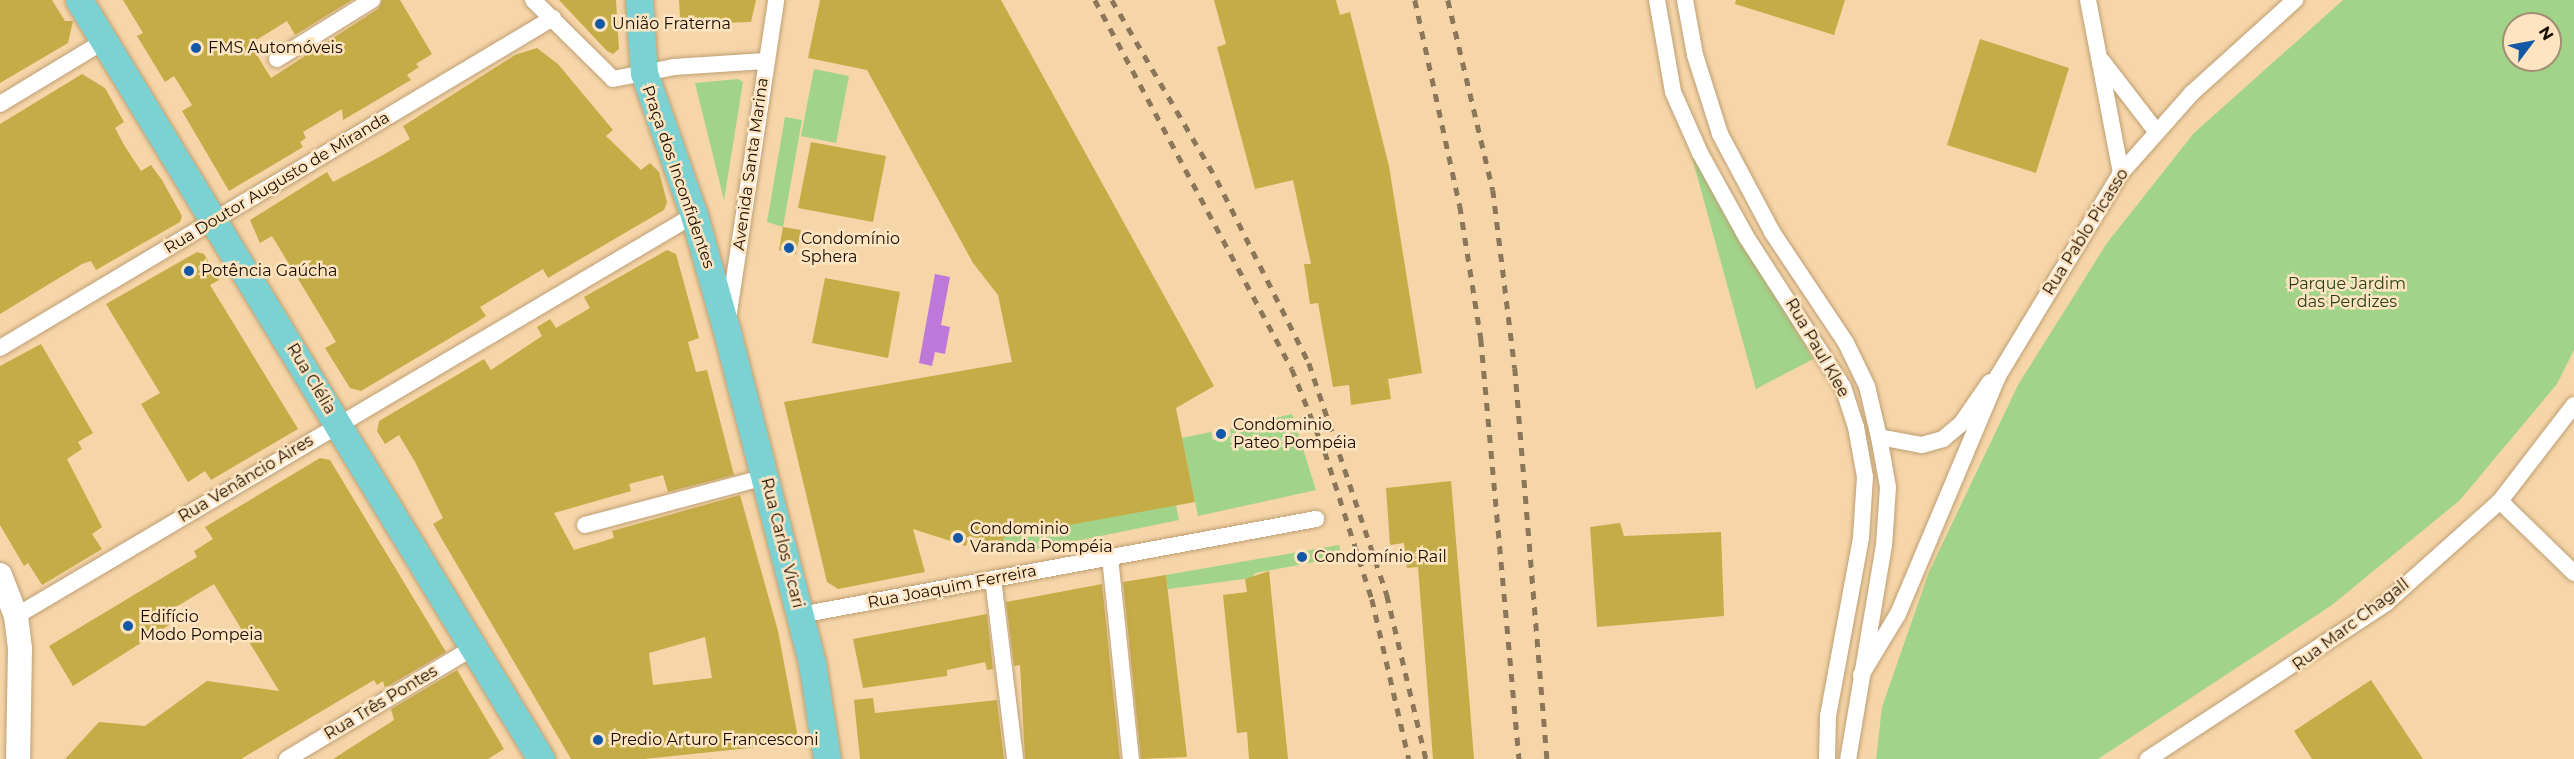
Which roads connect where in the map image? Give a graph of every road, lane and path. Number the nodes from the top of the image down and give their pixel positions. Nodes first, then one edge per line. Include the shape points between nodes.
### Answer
1 (80, 0) edge
2 (372, 0) edge
3 (532, 0) edge
4 (639, 0) edge
5 (776, 0) edge
6 (1657, 0) edge
7 (1685, 0) edge
8 (2088, 0) edge
9 (2295, 0) edge
10 (554, 18) junction
11 (104, 40) junction
12 (2099, 58) junction
13 (277, 59) dead end
14 (765, 61) junction
15 (644, 73) junction
16 (0, 104) edge
17 (2156, 131) junction
18 (2121, 173) junction
19 (694, 215) junction
20 (214, 220) junction
21 (726, 328) junction
22 (0, 348) edge
23 (1998, 376) junction
24 (2574, 405) edge
25 (338, 424) junction
26 (1879, 437) junction
27 (766, 477) junction
28 (2500, 501) junction
29 (1316, 519) dead end
30 (585, 525) dead end
31 (1110, 557) junction
32 (2574, 573) edge
33 (0, 575) edge
34 (993, 579) junction
35 (800, 615) junction
36 (16, 616) junction
37 (474, 647) junction
38 (1861, 675) junction
39 (18, 759) edge
40 (287, 759) edge
41 (541, 759) edge
42 (827, 759) edge
43 (1015, 759) edge
44 (1131, 759) edge
45 (1827, 759) edge
46 (1848, 759) edge
47 (2148, 759) edge

1 - 11 main road, Rua Clélia
2 - 13 street
3 - 10 street
4 - 15 main road
5 - 14 street, Avenida Santa Marina
6 - 45 street, Rua Paul Klee via 1673,92 1700,153 1747,238 1843,387 1856,427 1865,477 1861,538 1828,716
7 - 26 street, Rua Paul Klee via 1695,55 1720,134 1772,232 1846,343 1867,386
8 - 12 street
9 - 17 street, Rua Pablo Picasso
10 - 15 street via 613,79
10 - 20 street, Rua Doutor Augusto de Miranda
11 - 16 street
11 - 20 main road, Rua Clélia
12 - 17 street
12 - 18 street
14 - 15 street, Praça dos Inconfidentes
14 - 21 street, Avenida Santa Marina
15 - 19 main road, Praça dos Inconfidentes
17 - 18 street, Rua Pablo Picasso
18 - 23 street, Rua Pablo Picasso
19 - 21 main road, Praça dos Inconfidentes
19 - 25 street, Rua Venâncio Aires
20 - 22 street, Rua Doutor Augusto de Miranda
20 - 25 main road, Rua Clélia
21 - 27 main road, Rua Carlos Vicari
23 - 26 street, Rua Pablo Picasso via 1983,388 1961,424 1943,439 1922,445
23 - 38 street, Rua Pablo Picasso via 1898,614
24 - 28 street, Rua Marc Chagall
25 - 36 street, Rua Venâncio Aires
25 - 37 main road, Rua Clélia
26 - 38 street, Rua Paul Klee via 1888,487 1884,545
27 - 30 street
27 - 35 main road, Rua Carlos Vicari
28 - 32 street
28 - 47 street, Rua Marc Chagall via 2386,603
29 - 31 street, Rua Joaquim Ferreira
31 - 34 street, Rua Joaquim Ferreira
31 - 44 street
33 - 36 street
34 - 35 street, Rua Joaquim Ferreira
34 - 43 street
35 - 42 main road, Rua Carlos Vicari
36 - 39 street
37 - 40 street, Rua Três Pontes
37 - 41 main road, Rua Clélia
38 - 46 street, Rua Paul Klee

